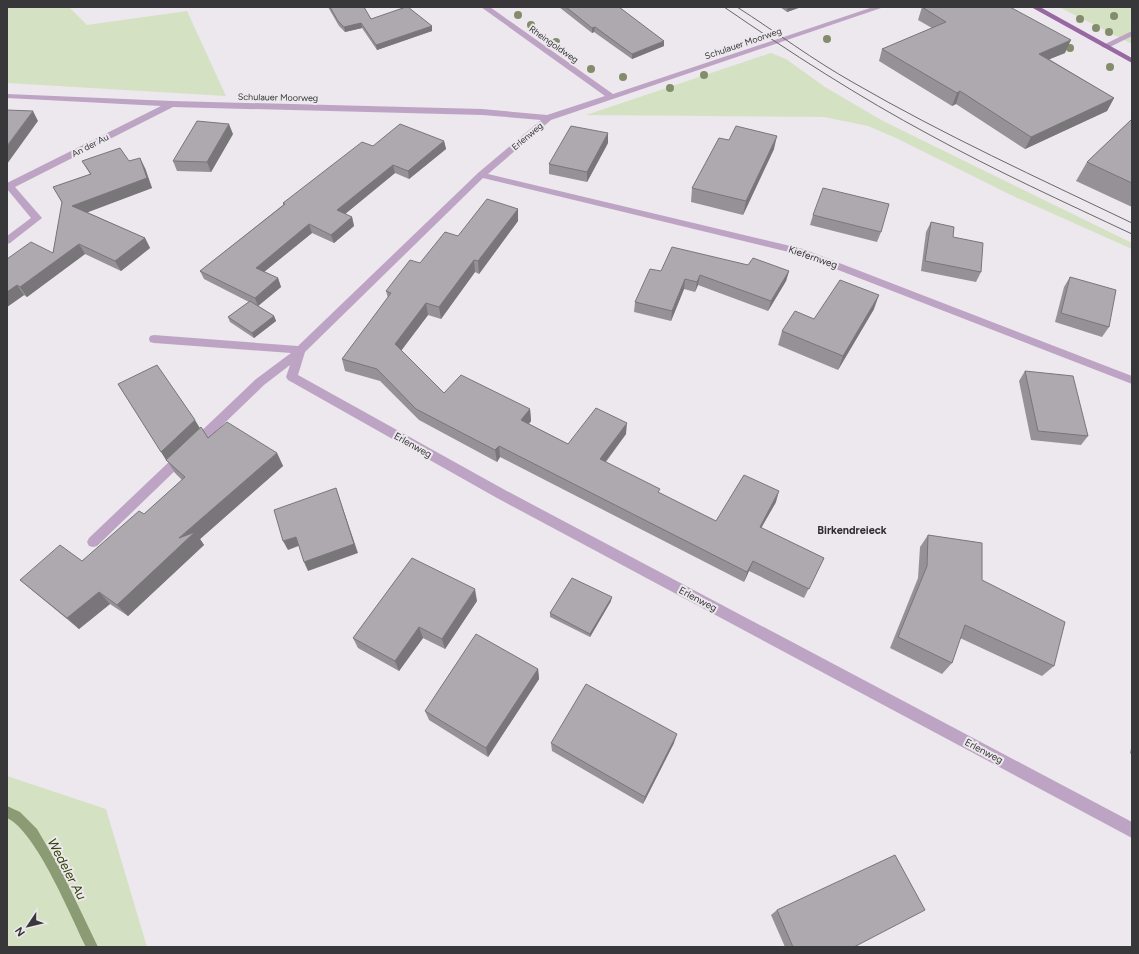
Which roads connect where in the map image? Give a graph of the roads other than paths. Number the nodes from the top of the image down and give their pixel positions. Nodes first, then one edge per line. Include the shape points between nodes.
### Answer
1 (485, 7) edge
2 (880, 7) edge
3 (1035, 7) edge
4 (1132, 33) edge
5 (1105, 46) junction
6 (1132, 61) edge
7 (7, 96) edge
8 (612, 97) junction
9 (172, 104) junction
10 (548, 118) junction
11 (481, 175) junction
12 (8, 186) edge
13 (7, 241) edge
14 (154, 339) dead end
15 (300, 351) junction
16 (1132, 380) edge
17 (93, 542) dead end
18 (1132, 830) edge

1 - 8 street, Rheingoldweg
2 - 8 street, Schulauer Moorweg
3 - 5 main road
4 - 5 street
5 - 6 main road
7 - 9 street, Schulauer Moorweg
8 - 10 street, Erlenweg
9 - 10 street, Schulauer Moorweg via 482,112
9 - 12 street, An der Au
10 - 11 street, Erlenweg
11 - 15 street, Erlenweg
11 - 16 street, Kiefernweg via 800,251
12 - 13 street, An der Au via 37,218
14 - 15 street
15 - 17 street via 260,382
15 - 18 street, Erlenweg via 292,377 501,494

